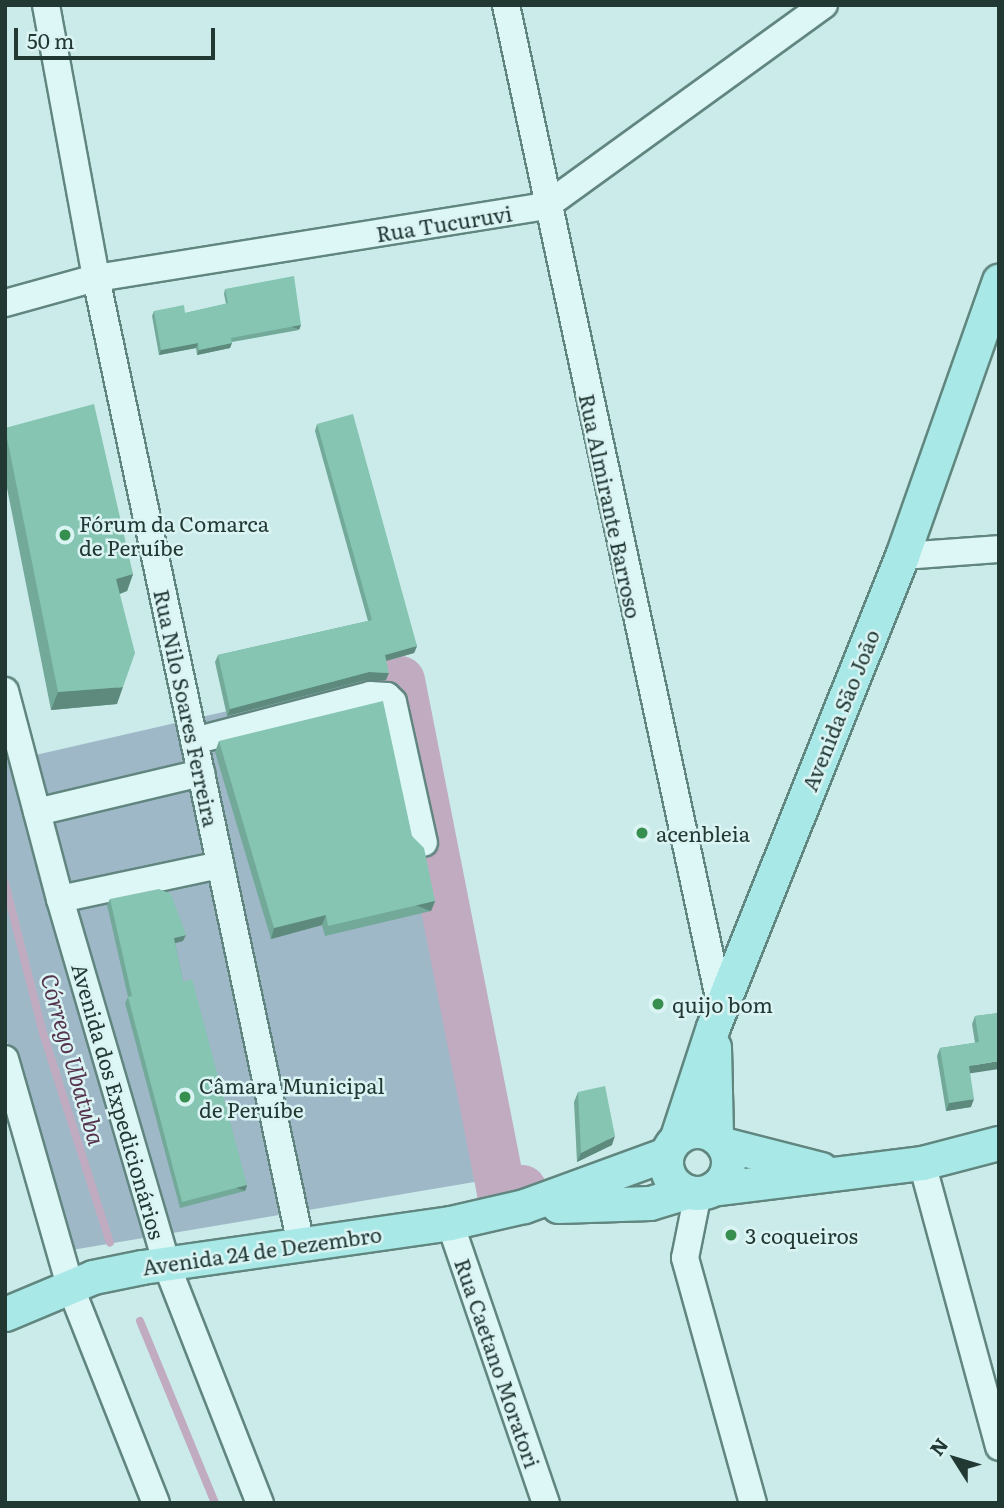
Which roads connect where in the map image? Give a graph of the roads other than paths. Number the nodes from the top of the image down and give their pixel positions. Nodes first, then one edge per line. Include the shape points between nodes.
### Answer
1 (46, 5) edge
2 (506, 5) edge
3 (824, 5) edge
4 (546, 206) junction
5 (96, 278) junction
6 (999, 281) edge
7 (5, 303) edge
8 (999, 549) edge
9 (902, 556) junction
10 (5, 691) edge
11 (194, 741) junction
12 (201, 773) junction
13 (37, 812) junction
14 (424, 844) edge
15 (220, 865) junction
16 (60, 899) junction
17 (717, 1017) junction
18 (5, 1059) edge
19 (719, 1140) junction
20 (999, 1143) edge
21 (671, 1145) junction
22 (922, 1163) junction
23 (844, 1175) junction
24 (699, 1191) junction
25 (524, 1206) junction
26 (450, 1223) junction
27 (301, 1245) junction
28 (167, 1266) junction
29 (70, 1286) junction
30 (5, 1314) edge
31 (999, 1447) edge
32 (156, 1503) edge
33 (260, 1503) edge
34 (546, 1503) edge
35 (753, 1503) edge

1 - 5 street, Rua Nilo Soares Ferreira
2 - 4 street, Rua Almirante Barroso
3 - 4 street, Rua Tucuruvi
4 - 5 street, Rua Tucuruvi
4 - 17 street, Rua Almirante Barroso
5 - 7 street, Rua Tucuruvi
5 - 11 street, Rua Nilo Soares Ferreira
6 - 9 main road, Avenida São João
8 - 9 street
9 - 17 main road, Avenida São João
10 - 13 street, Avenida dos Expedicionários
11 - 12 street, Rua Nilo Soares Ferreira
11 - 14 street via 370,695 387,696 393,702
12 - 13 street
12 - 15 street, Rua Nilo Soares Ferreira
13 - 16 street, Avenida dos Expedicionários
15 - 16 street
15 - 27 street, Rua Nilo Soares Ferreira
16 - 28 street, Avenida dos Expedicionários
17 - 19 main road
17 - 21 main road, Avenida São João
18 - 29 street
19 - 21 main road via 697,1130
19 - 23 main road, Avenida 24 de Dezembro
19 - 24 main road via 728,1164
20 - 22 main road, Avenida 24 de Dezembro
21 - 24 main road via 667,1173
21 - 25 main road, Avenida 24 de Dezembro
22 - 23 main road, Avenida 24 de Dezembro
22 - 31 street
23 - 24 main road, Avenida 24 de Dezembro
24 - 25 main road, Avenida 24 de Dezembro via 650,1203
24 - 35 street via 685,1258
25 - 26 main road, Avenida 24 de Dezembro
26 - 27 main road, Avenida 24 de Dezembro
26 - 34 street, Rua Caetano Moratori
27 - 28 main road, Avenida 24 de Dezembro
28 - 29 main road, Avenida 24 de Dezembro via 142,1267
28 - 33 street, Avenida dos Expedicionários
29 - 30 main road, Avenida 24 de Dezembro
29 - 32 street

